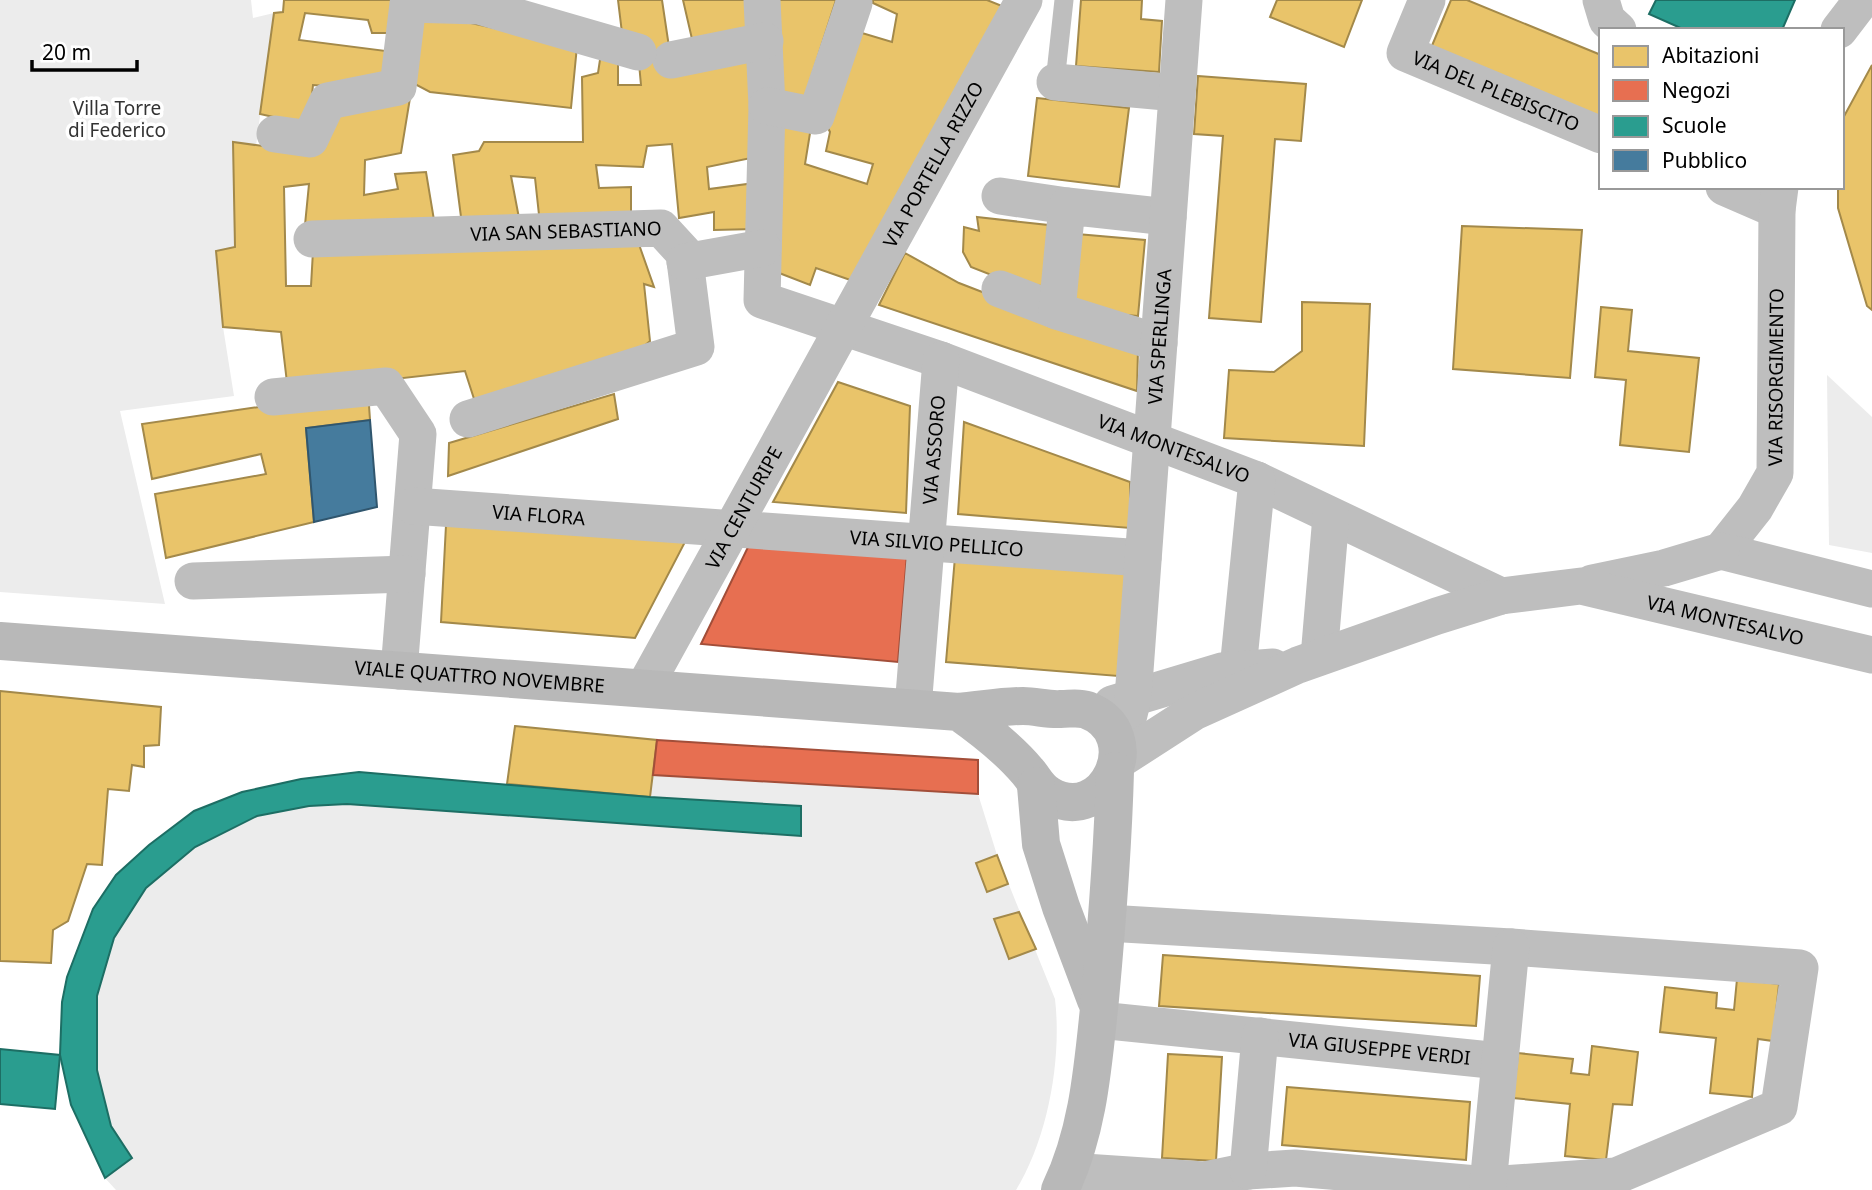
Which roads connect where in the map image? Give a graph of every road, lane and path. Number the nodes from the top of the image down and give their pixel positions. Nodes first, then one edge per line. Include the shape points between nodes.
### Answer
1 (762, 0) edge
2 (1024, 0) edge
3 (1064, 0) edge
4 (1184, 0) edge
5 (1427, 0) edge
6 (1601, 0) edge
7 (1862, 0) edge
8 (854, 3) dead end
9 (1616, 28) edge
10 (1841, 28) edge
11 (765, 41) junction
12 (1055, 82) joint
13 (1177, 93) junction
14 (767, 106) junction
15 (275, 134) dead end
16 (1599, 134) edge
17 (1734, 189) edge
18 (1000, 196) dead end
19 (1779, 198) edge
20 (1067, 206) junction
21 (1168, 217) junction
22 (312, 239) dead end
23 (763, 248) junction
24 (685, 262) junction
25 (1000, 289) dead end
26 (1057, 311) junction
27 (842, 327) junction
28 (1159, 343) junction
29 (941, 360) junction
30 (273, 397) dead end
31 (468, 419) dead end
32 (1152, 440) junction
33 (1257, 480) junction
34 (413, 506) junction
35 (1331, 516) junction
36 (731, 529) junction
37 (926, 543) junction
38 (1721, 551) junction
39 (1143, 558) junction
40 (407, 574) junction
41 (193, 581) dead end
42 (1581, 586) junction
43 (1872, 589) edge
44 (1501, 596) junction
45 (0, 641) edge
46 (1872, 655) edge
47 (1309, 661) junction
48 (1238, 669) junction
49 (399, 671) junction
50 (644, 688) junction
51 (1133, 698) junction
52 (913, 708) junction
53 (1074, 710) junction
54 (960, 712) junction
55 (1117, 762) junction
56 (1032, 779) junction
57 (1107, 923) junction
58 (1511, 947) junction
59 (1099, 1014) junction
60 (1260, 1036) junction
61 (1500, 1061) junction
62 (1248, 1171) junction
63 (1065, 1180) edge
64 (1488, 1185) junction

1 - 11 street, VIA MONTESALVO
2 - 27 street, VIA PORTELLA RIZZO
3 - 12 lane
4 - 13 street, VIA SPERLINGA
5 - 16 street, VIA DEL PLEBISCITO via 1405,52
6 - 9 street via 1607,20
7 - 10 street
8 - 14 street via 816,116
11 - 14 street, VIA MONTESALVO
11 - 15 street via 655,56 480,6 408,4 398,87 328,101 310,139
12 - 13 street
13 - 21 street, VIA SPERLINGA
14 - 23 street, VIA MONTESALVO
17 - 19 street
18 - 20 street
19 - 38 street, VIA RISORGIMENTO via 1775,473
20 - 21 street
20 - 26 street
21 - 28 street, VIA SPERLINGA
22 - 24 street, VIA SAN SEBASTIANO via 661,228 684,253
23 - 24 street
23 - 27 street, VIA MONTESALVO via 762,300
24 - 31 street, VIA SAN SEBASTIANO via 696,346
25 - 26 street
26 - 28 street
27 - 29 street, VIA MONTESALVO
27 - 36 street, VIA CENTURIPE
28 - 32 street, VIA SPERLINGA
29 - 32 street, VIA MONTESALVO
29 - 37 street, VIA ASSORO
30 - 34 street via 386,386 418,435
32 - 33 street, VIA MONTESALVO
32 - 39 street, VIA SPERLINGA
33 - 35 street, VIA MONTESALVO
33 - 48 street
34 - 36 street, VIA FLORA
34 - 40 street
35 - 44 street, VIA MONTESALVO
35 - 47 street
36 - 37 street, VIA SILVIO PELLICO
36 - 50 street, VIA CENTURIPE
37 - 39 street, VIA SILVIO PELLICO
37 - 52 street, VIA ASSORO
38 - 42 street via 1664,569
38 - 43 street
39 - 51 street, VIA SPERLINGA
40 - 41 street
40 - 49 street
42 - 44 street, VIA MONTESALVO
42 - 46 street, VIA MONTESALVO
44 - 47 street
45 - 49 street, VIALE QUATTRO NOVEMBRE
47 - 48 street
47 - 55 street via 1194,712
48 - 51 street
49 - 50 street, VIALE QUATTRO NOVEMBRE
50 - 52 street, VIALE QUATTRO NOVEMBRE
51 - 53 street
51 - 55 street, VIA SPERLINGA
52 - 54 street, VIALE QUATTRO NOVEMBRE
53 - 54 street, VIALE QUATTRO NOVEMBRE via 1023,706
53 - 55 street via 1099,717 1110,728
53 - 56 street via 1046,715 1035,726 1025,756
54 - 56 street
55 - 56 street via 1108,785 1080,801 1049,796
55 - 57 street
56 - 59 street via 1041,844
57 - 58 street
57 - 59 street
58 - 61 street
58 - 64 street via 1800,968 1779,1107 1616,1176
59 - 60 street, VIA GIUSEPPE VERDI
59 - 63 street via 1089,1100
60 - 61 street, VIA GIUSEPPE VERDI
60 - 62 street
61 - 64 street
62 - 63 street via 1204,1180
62 - 64 street via 1295,1168

